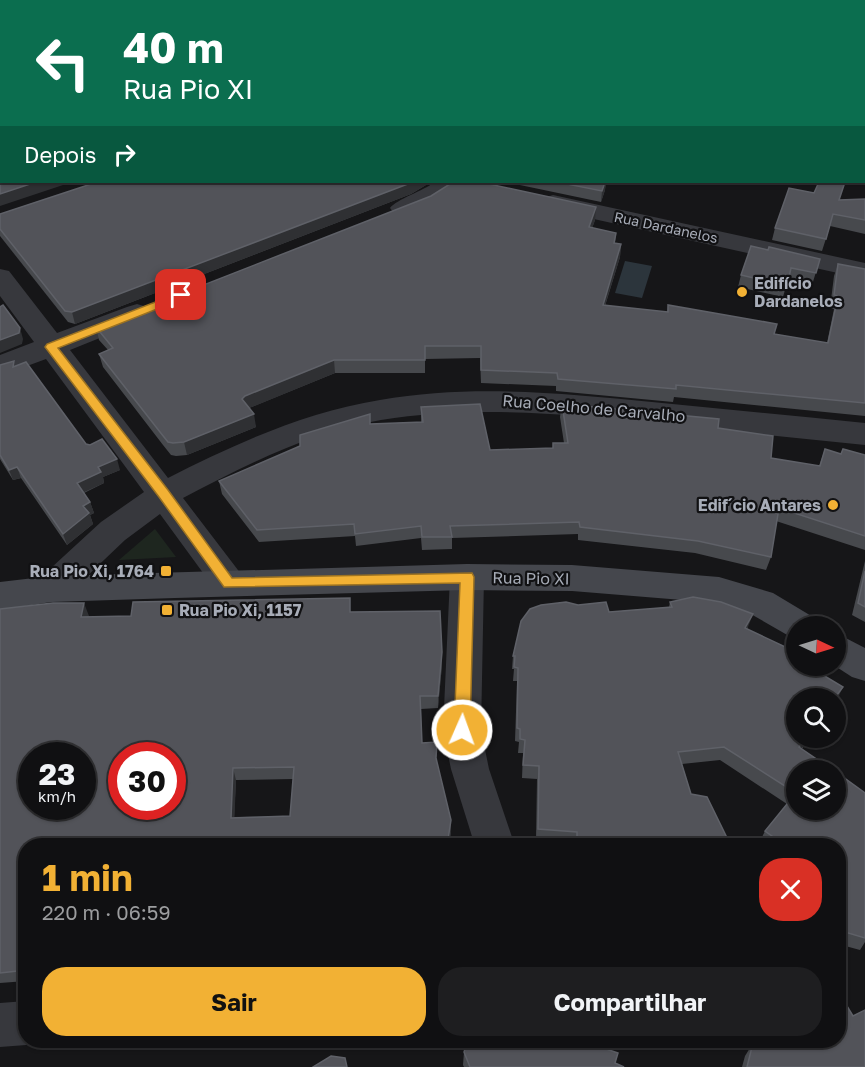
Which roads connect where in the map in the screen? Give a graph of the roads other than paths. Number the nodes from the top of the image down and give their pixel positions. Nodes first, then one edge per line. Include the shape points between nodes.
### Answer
1 (462, 183) edge
2 (540, 193) edge
3 (377, 218) edge
4 (865, 271) edge
5 (0, 278) edge
6 (160, 304) edge
7 (51, 347) junction
8 (0, 366) edge
9 (865, 434) edge
10 (164, 494) junction
11 (467, 577) junction
12 (229, 583) junction
13 (51, 590) junction
14 (0, 596) edge
15 (786, 618) edge
16 (846, 654) edge
17 (865, 666) edge
18 (492, 838) edge
19 (18, 1024) edge
20 (0, 1025) edge

1 - 3 street
2 - 4 street, Rua Dardanelos
5 - 7 street
6 - 7 street
7 - 8 street
7 - 10 street
9 - 10 street, Rua Coelho de Carvalho via 557,403 438,403 379,410 297,432 246,452
10 - 12 street
10 - 13 street, Rua Coelho de Carvalho via 113,531
11 - 12 street, Rua Pio XI
11 - 15 street, Rua Pio XI via 581,578 719,590 761,603
11 - 18 street via 462,730
12 - 13 street, Rua Pio XI
13 - 14 street, Rua Pio XI
16 - 17 street
19 - 20 street

